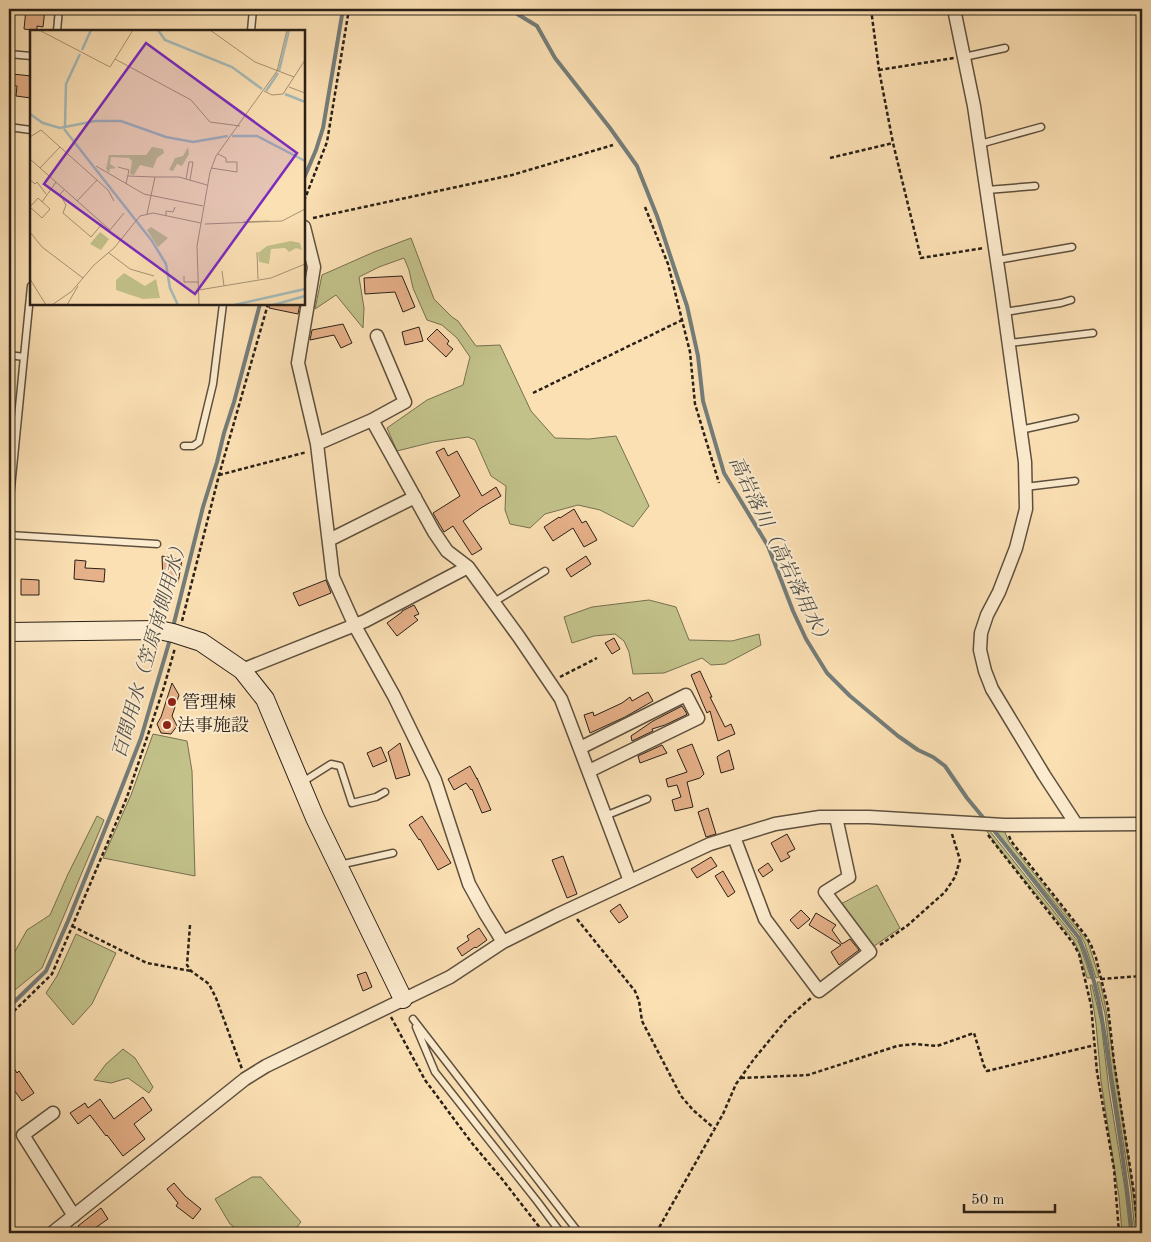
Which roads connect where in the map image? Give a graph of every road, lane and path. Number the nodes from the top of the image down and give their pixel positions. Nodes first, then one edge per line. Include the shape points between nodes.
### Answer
1 (59, 9) edge
2 (254, 9) edge
3 (349, 9) edge
4 (871, 9) edge
5 (954, 9) edge
6 (57, 30) edge
7 (251, 30) edge
8 (1005, 48) dead end
9 (9, 54) edge
10 (30, 56) edge
11 (964, 56) junction
12 (879, 70) junction
13 (9, 127) edge
14 (1041, 127) dead end
15 (30, 130) edge
16 (892, 143) junction
17 (980, 144) junction
18 (613, 145) dead end
19 (830, 158) dead end
20 (1035, 186) dead end
21 (987, 190) junction
22 (305, 198) edge
23 (645, 206) dead end
24 (308, 223) edge
25 (995, 246) junction
26 (1072, 247) dead end
27 (997, 260) junction
28 (30, 296) edge
29 (1070, 300) dead end
30 (223, 305) edge
31 (268, 305) edge
32 (1005, 312) junction
33 (682, 320) junction
34 (1093, 333) dead end
35 (377, 336) dead end
36 (1009, 342) junction
37 (9, 355) edge
38 (24, 357) junction
39 (533, 393) dead end
40 (1075, 418) dead end
41 (372, 420) junction
42 (1020, 430) junction
43 (184, 446) dead end
44 (318, 447) junction
45 (11, 470) edge
46 (219, 475) junction
47 (1075, 481) dead end
48 (719, 483) dead end
49 (1025, 487) junction
50 (414, 497) junction
51 (9, 508) edge
52 (9, 535) edge
53 (329, 540) junction
54 (156, 544) dead end
55 (468, 567) junction
56 (545, 571) dead end
57 (494, 602) junction
58 (355, 626) junction
59 (9, 632) edge
60 (178, 635) junction
61 (597, 658) dead end
62 (242, 670) junction
63 (550, 682) junction
64 (580, 748) junction
65 (589, 771) junction
66 (300, 783) junction
67 (385, 792) dead end
68 (647, 799) dead end
69 (605, 816) junction
70 (836, 817) junction
71 (953, 822) junction
72 (979, 824) junction
73 (1076, 824) junction
74 (1142, 824) edge
75 (1004, 825) junction
76 (734, 837) junction
77 (393, 853) dead end
78 (338, 865) junction
79 (630, 881) junction
80 (569, 910) junction
81 (190, 925) dead end
82 (72, 926) junction
83 (503, 942) junction
84 (870, 952) junction
85 (191, 971) junction
86 (1142, 976) edge
87 (1101, 979) junction
88 (819, 991) junction
89 (402, 999) junction
90 (386, 1008) junction
91 (9, 1016) edge
92 (1095, 1045) junction
93 (741, 1078) junction
94 (245, 1079) junction
95 (53, 1113) dead end
96 (715, 1129) junction
97 (74, 1216) junction
98 (1142, 1232) edge
99 (52, 1233) edge
100 (544, 1233) edge
101 (561, 1233) edge
102 (579, 1233) edge
103 (656, 1233) edge
104 (1119, 1233) edge
105 (1138, 1233) edge

1 - 6 lane
2 - 7 lane
3 - 22 path via 327,142
4 - 12 path
5 - 11 street
8 - 11 lane
9 - 10 lane
11 - 12 path
11 - 17 street
12 - 16 path
13 - 15 lane
14 - 17 lane
16 - 19 path
16 - 25 path via 921,258
17 - 21 street
18 - 24 path via 512,176
20 - 21 lane
21 - 25 street
23 - 33 path via 668,264
24 - 44 street via 314,268 298,363
25 - 27 street
26 - 27 lane
27 - 32 street
28 - 38 lane
29 - 32 lane
30 - 43 lane via 213,384 199,442
31 - 46 path
32 - 36 street
33 - 39 path
33 - 48 path via 690,352 695,404
34 - 36 lane
35 - 41 street via 405,402
36 - 42 street
37 - 38 lane
38 - 45 lane
40 - 42 lane
41 - 44 street
41 - 50 street
42 - 49 street
44 - 46 path
44 - 53 street
45 - 51 lane
46 - 60 path
47 - 49 lane
49 - 73 street via 1026,509 1016,548 987,615 980,650 992,689
50 - 53 street
50 - 55 street via 447,551
52 - 54 lane
53 - 58 street via 333,577
55 - 57 street
55 - 58 street
56 - 57 lane
57 - 63 street
58 - 62 street
58 - 83 street via 435,780 469,884
59 - 60 street via 159,630
60 - 62 street via 201,642
60 - 82 path via 127,797
61 - 63 path
62 - 66 street via 265,699
63 - 64 street via 561,699
64 - 65 street
64 - 65 street via 686,695 698,718
65 - 69 street
66 - 67 lane via 331,764 340,766 352,803 376,798
66 - 78 street
68 - 69 lane
69 - 79 street
70 - 71 street
70 - 76 street via 820,816 775,824
70 - 84 street via 849,877 825,892
71 - 72 street
71 - 84 path via 952,833 960,860 955,877 945,892 914,920
72 - 75 street
72 - 92 path via 1073,943 1092,1005
73 - 74 street
73 - 75 street
75 - 87 path via 1011,840 1086,936
76 - 79 street via 710,844
76 - 88 street via 765,919
77 - 78 lane
78 - 89 street
79 - 80 street
80 - 83 street
80 - 96 path via 635,991 642,1021 680,1096
81 - 85 path via 187,965
82 - 85 path via 147,962
82 - 91 path via 52,974
83 - 89 street via 450,978
84 - 88 street
85 - 94 path via 209,984
86 - 87 path
87 - 105 path via 1109,1014
88 - 93 path via 787,1019
89 - 90 street
90 - 94 street
90 - 100 path via 425,1080
92 - 93 path via 987,1071 974,1034 937,1046 897,1046 808,1075
92 - 104 path via 1114,1169
93 - 96 path
94 - 97 street
95 - 97 street via 23,1135
96 - 103 path
97 - 99 street
98 - 105 path
101 - 102 lane via 435,1072 413,1019

